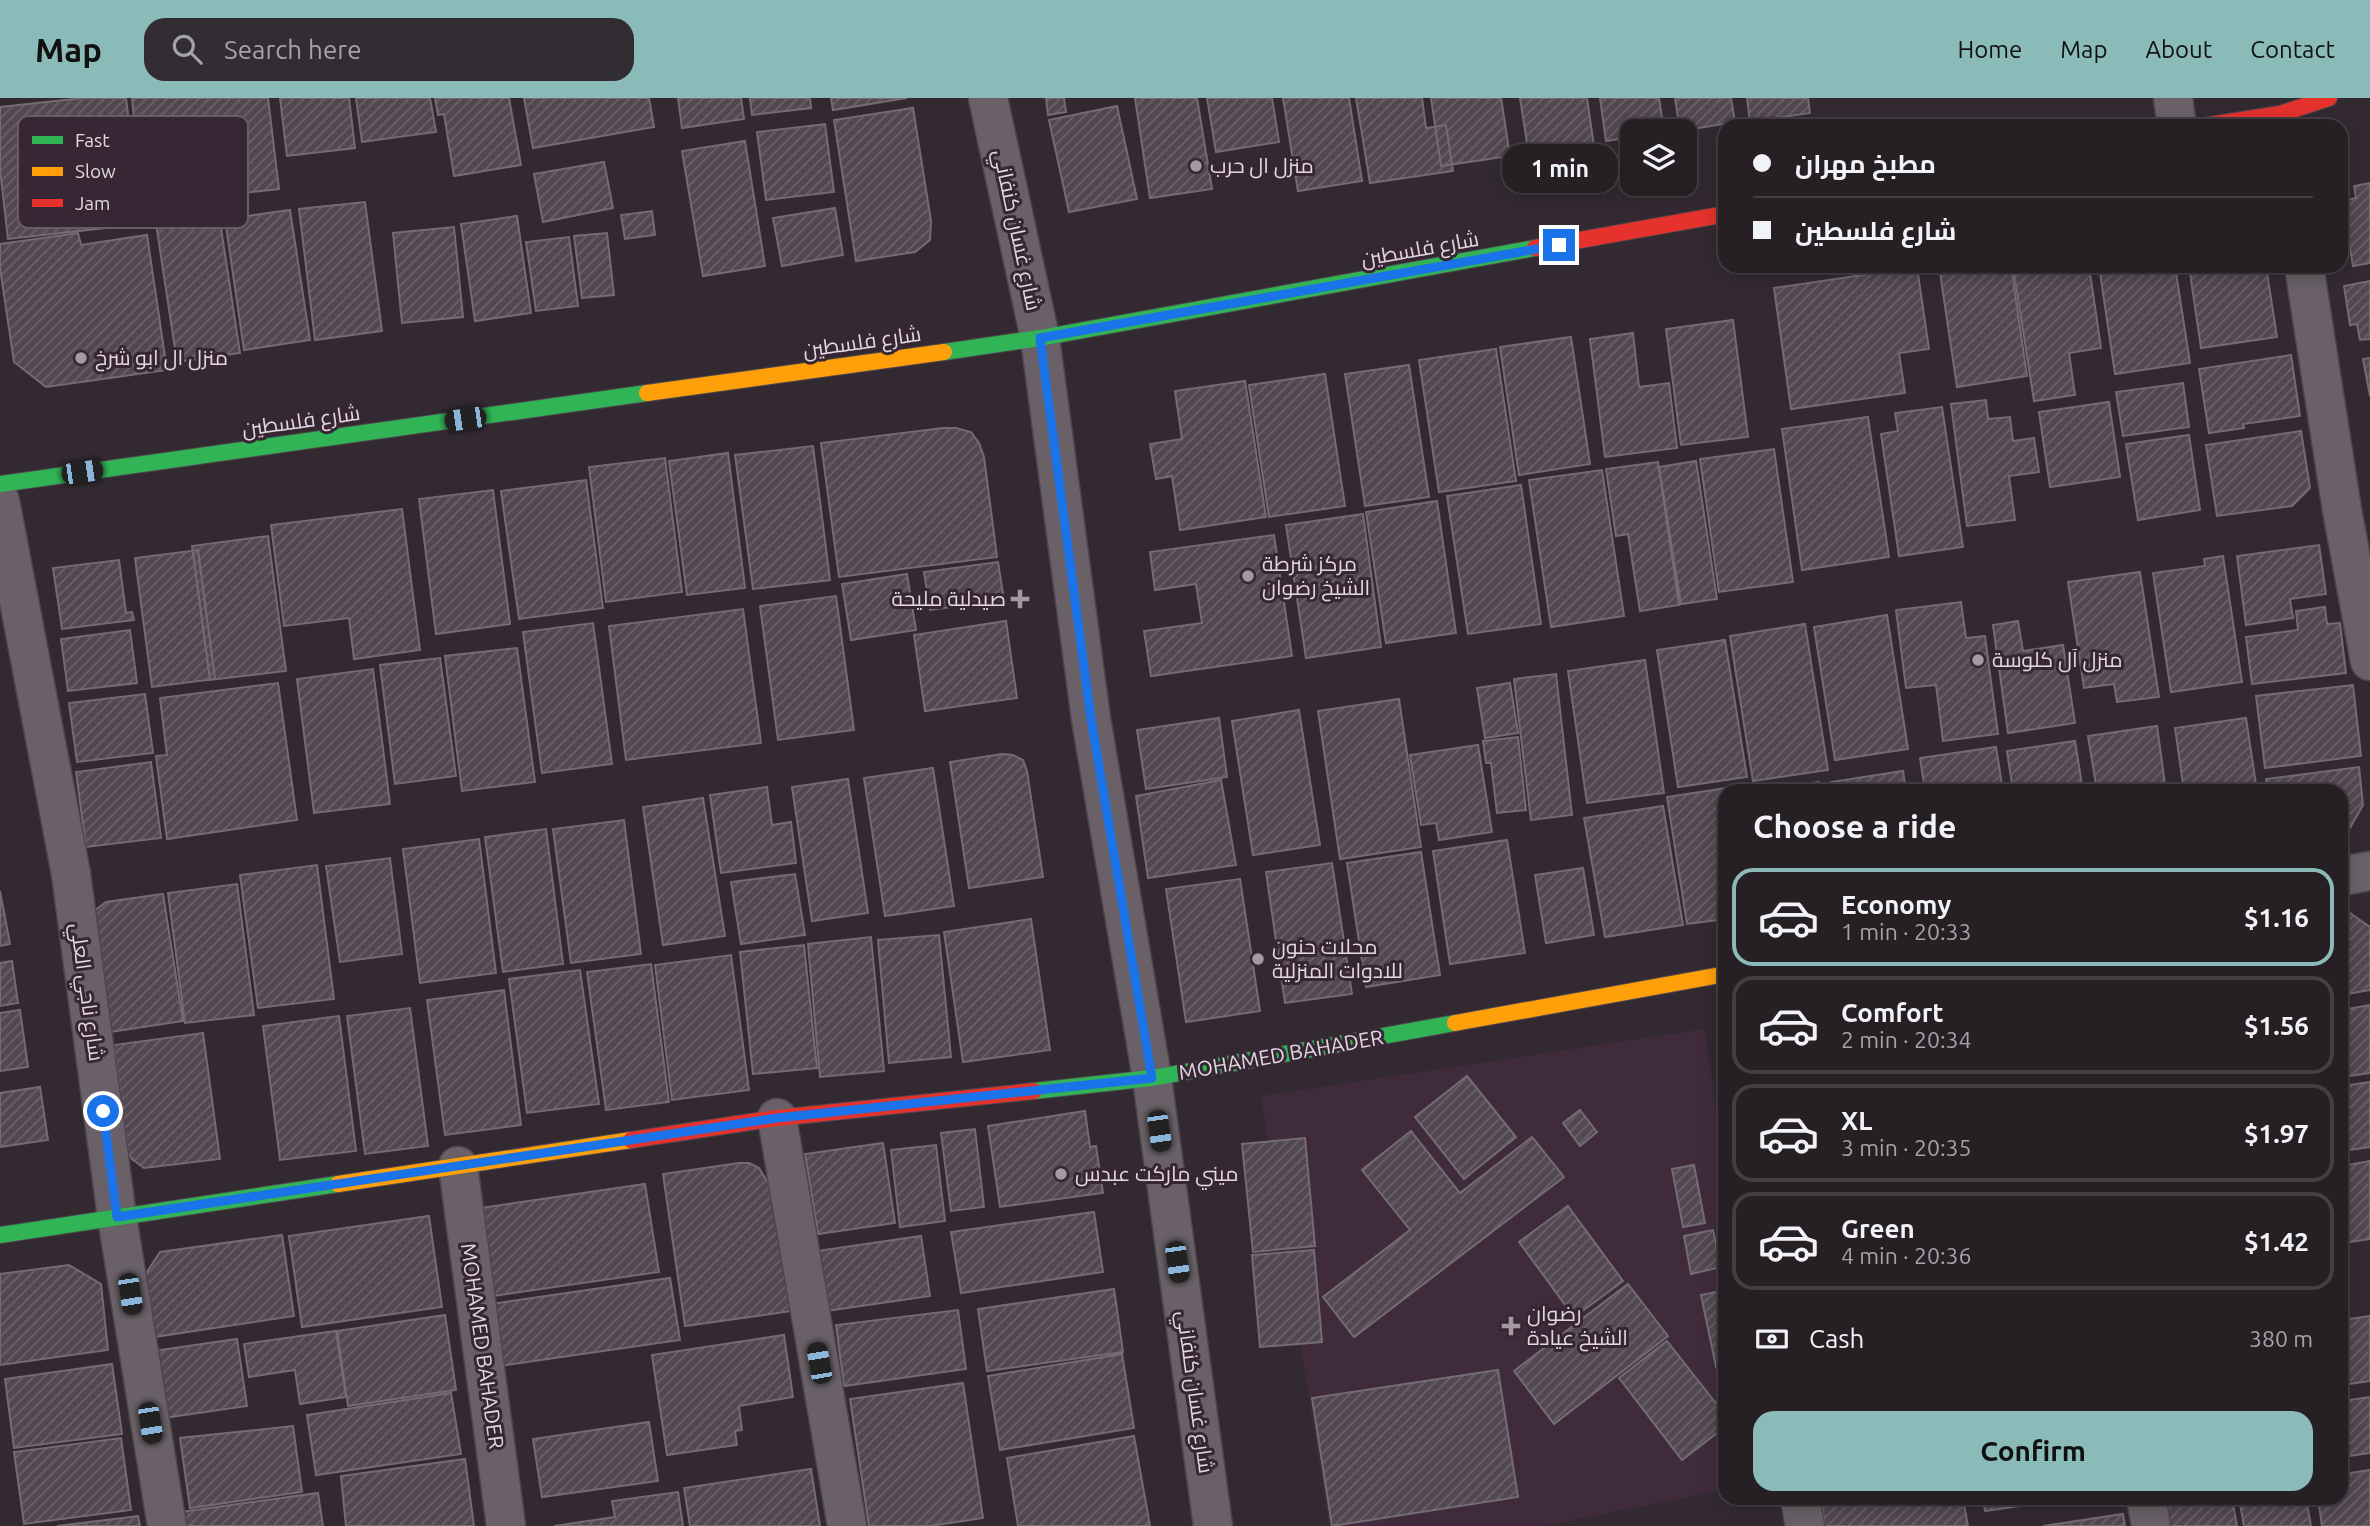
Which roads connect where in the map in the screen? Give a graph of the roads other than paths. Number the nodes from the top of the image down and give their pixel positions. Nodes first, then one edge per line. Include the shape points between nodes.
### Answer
1 (988, 98) edge
2 (2172, 98) edge
3 (2329, 98) edge
4 (2176, 119) edge
5 (2283, 119) edge
6 (1718, 215) edge
7 (2305, 273) edge
8 (1040, 338) junction
9 (0, 484) edge
10 (0, 501) edge
11 (2370, 661) edge
12 (2370, 871) edge
13 (2348, 875) edge
14 (1718, 976) edge
15 (1152, 1078) junction
16 (777, 1118) junction
17 (458, 1166) junction
18 (117, 1217) junction
19 (0, 1235) edge
20 (1801, 1505) edge
21 (2148, 1505) edge
22 (167, 1526) edge
23 (506, 1526) edge
24 (847, 1526) edge
25 (1213, 1526) edge
26 (1804, 1526) edge
27 (2151, 1526) edge

1 - 8 street, شارع غسان كنفاني
2 - 4 street
3 - 5 street
6 - 8 street, شارع فلسطين
7 - 11 street
8 - 9 street, شارع فلسطين
8 - 15 street, شارع غسان كنفاني via 1091,719
10 - 18 street, شارع ناجي العلي via 71,874
12 - 13 street
14 - 15 street, MOHAMED BAHADER
15 - 16 street, MOHAMED BAHADER
15 - 25 street, شارع غسان كنفاني
16 - 17 street, MOHAMED BAHADER
16 - 24 street
17 - 18 street, MOHAMED BAHADER
17 - 23 street, MOHAMED BAHADER
18 - 19 street, MOHAMED BAHADER
18 - 22 street, شارع ناجي العلي
20 - 26 street
21 - 27 street

